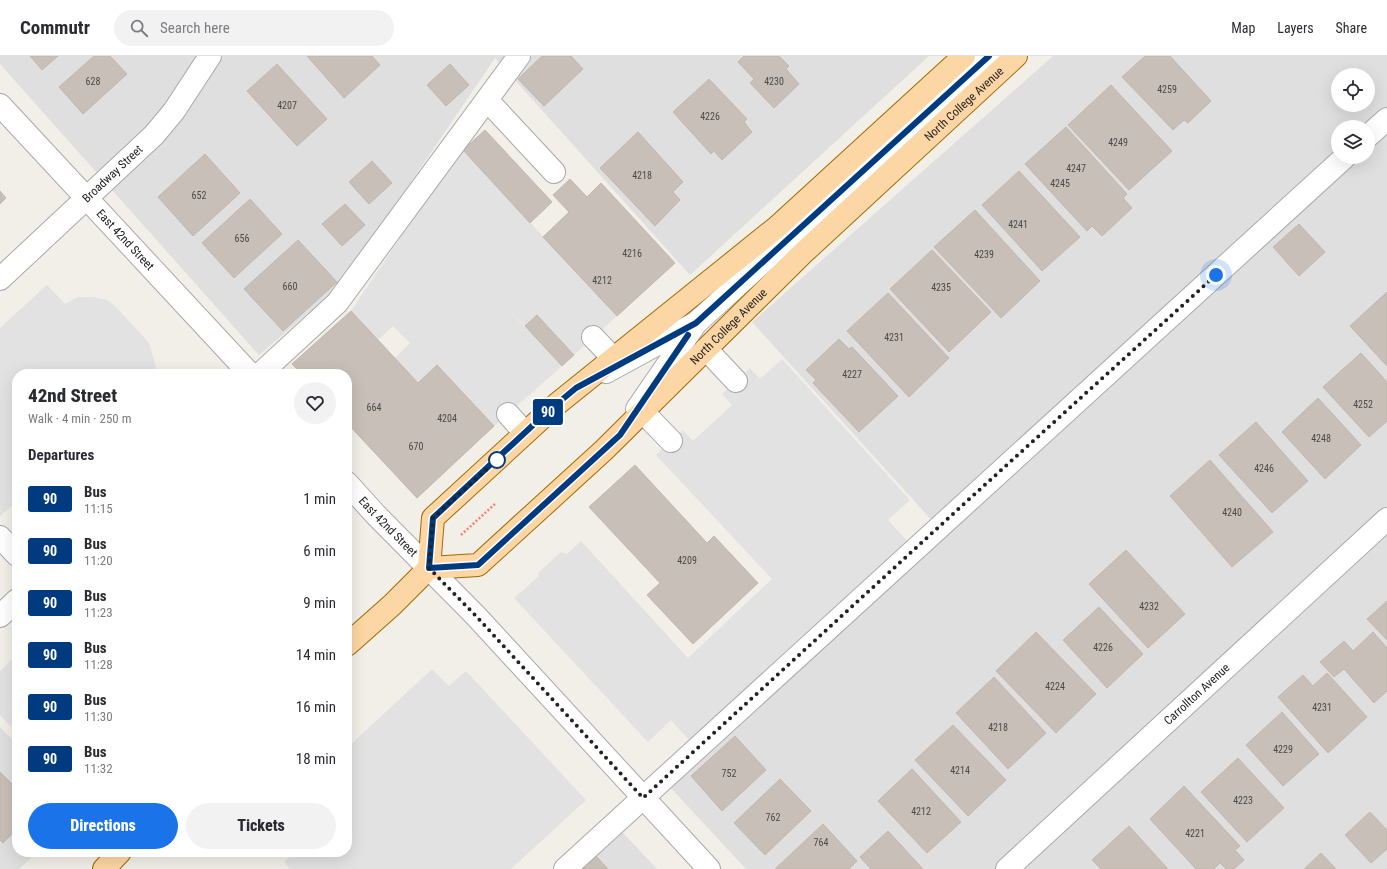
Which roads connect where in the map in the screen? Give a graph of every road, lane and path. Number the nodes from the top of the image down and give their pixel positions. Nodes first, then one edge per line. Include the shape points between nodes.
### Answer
1 (210, 56) edge
2 (519, 56) edge
3 (964, 56) edge
4 (989, 56) edge
5 (1016, 56) edge
6 (487, 100) junction
7 (0, 105) edge
8 (1387, 119) edge
9 (1375, 130) edge
10 (1337, 164) edge
11 (554, 172) dead end
12 (87, 198) junction
13 (0, 279) edge
14 (696, 323) junction
15 (593, 337) dead end
16 (706, 349) junction
17 (613, 358) junction
18 (245, 369) edge
19 (265, 369) edge
20 (736, 381) dead end
21 (576, 388) junction
22 (643, 412) junction
23 (508, 414) dead end
24 (525, 433) junction
25 (620, 435) junction
26 (671, 441) dead end
27 (352, 489) edge
28 (496, 503) dead end
29 (1387, 520) edge
30 (0, 537) edge
31 (459, 537) dead end
32 (12, 550) edge
33 (429, 568) junction
34 (12, 605) edge
35 (0, 616) edge
36 (352, 641) edge
37 (643, 798) junction
38 (565, 869) edge
39 (709, 869) edge
40 (1007, 869) edge

1 - 12 street, Broadway Street via 182,99 154,135
2 - 6 street
3 - 17 main road via 777,227
4 - 14 street, North College Avenue
5 - 16 main road, North College Avenue via 803,253
6 - 11 street
6 - 19 street via 337,302
7 - 12 street, East 42nd Street
8 - 9 street
10 - 37 street
12 - 13 street, Broadway Street
12 - 18 street, East 42nd Street
14 - 21 street
14 - 25 street
15 - 17 street
16 - 20 street
16 - 22 main road, North College Avenue
17 - 21 main road
21 - 24 main road
22 - 25 main road, North College Avenue
22 - 26 street
23 - 24 street
24 - 33 main road via 433,518
25 - 33 main road, North College Avenue via 478,565
27 - 33 street, East 42nd Street
28 - 31 path
29 - 40 street, Carrollton Avenue
30 - 32 street
33 - 36 main road
33 - 37 street, East 42nd Street
34 - 35 street
37 - 38 street
37 - 39 street, East 42nd Street

